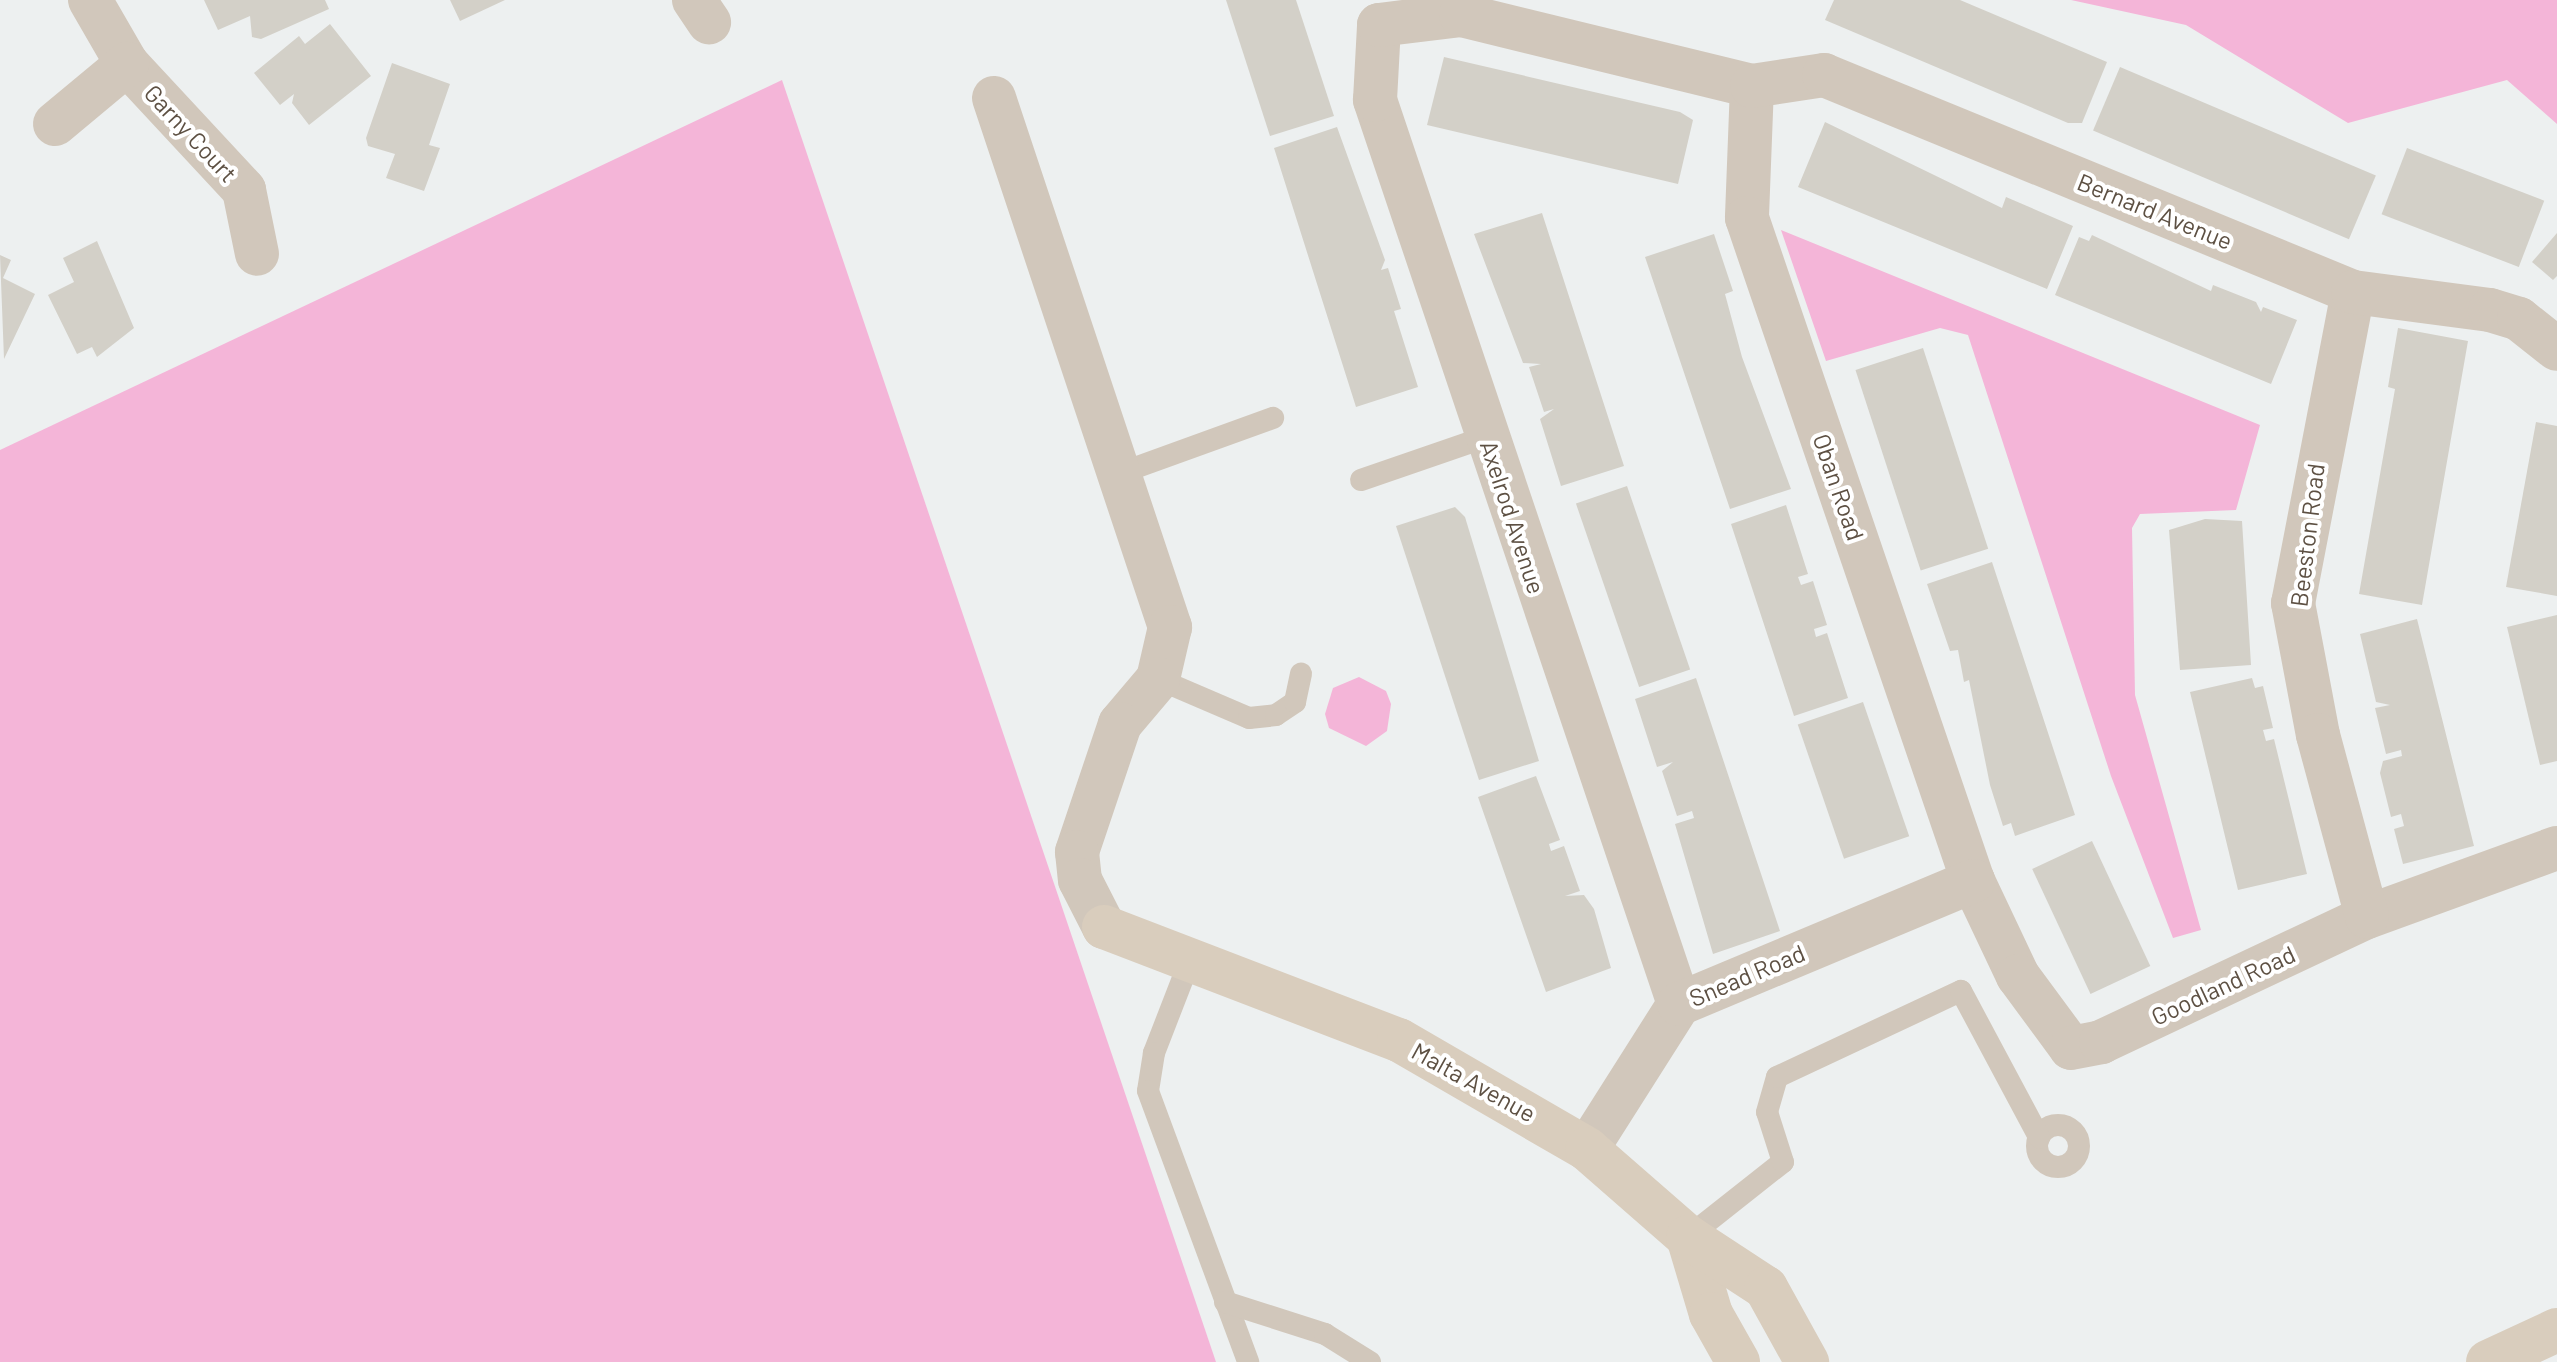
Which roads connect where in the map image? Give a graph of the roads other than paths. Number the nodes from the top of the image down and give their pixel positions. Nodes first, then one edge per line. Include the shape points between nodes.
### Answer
1 (90, 0) edge
2 (1368, 13) edge
3 (127, 64) junction
4 (1752, 86) junction
5 (994, 98) dead end
6 (55, 124) dead end
7 (257, 254) dead end
8 (2353, 292) junction
9 (2557, 349) edge
10 (1273, 418) dead end
11 (1486, 437) junction
12 (1118, 474) junction
13 (1361, 480) dead end
14 (1301, 674) dead end
15 (1158, 679) junction
16 (2557, 848) edge
17 (1973, 881) junction
18 (2367, 917) junction
19 (1190, 960) junction
20 (1679, 1004) junction
21 (2039, 1137) dead end
22 (1587, 1149) junction
23 (1688, 1237) junction
24 (1225, 1302) junction
25 (2557, 1330) edge
26 (1248, 1362) edge
27 (1370, 1362) edge
28 (1738, 1362) edge
29 (1807, 1362) edge
30 (2488, 1362) edge

1 - 3 street, Garny Court
2 - 4 street, Axelrod Avenue via 1461,15
2 - 11 street, Axelrod Avenue via 1375,100
3 - 6 street, Garny Court
3 - 7 street, Garny Court via 244,190
4 - 8 street, Bernard Avenue via 1824,75
4 - 17 street, Oban Road via 1747,218
5 - 12 street
8 - 9 street, Bernard Avenue via 2490,310 2519,319
8 - 18 street, Beeston Road via 2293,603 2318,735
10 - 12 lane
11 - 13 lane
11 - 20 street, Axelrod Avenue
12 - 15 street via 1170,627
14 - 15 lane via 1295,702 1276,715 1249,718
15 - 19 street, Malta Avenue via 1120,724 1077,852 1080,880 1104,927
16 - 18 street, Goodland Road
17 - 18 street, Goodland Road via 2018,976 2071,1048 2101,1042
17 - 20 street, Snead Road
19 - 22 street, Malta Avenue via 1399,1040
19 - 24 lane via 1154,1053 1148,1091
20 - 22 street, Snead Road
21 - 23 lane via 1961,991 1777,1077 1767,1112 1783,1162
22 - 23 street, Malta Avenue
23 - 28 street via 1711,1314
23 - 29 street, Malta Avenue via 1766,1288
24 - 26 lane
24 - 27 lane via 1325,1334
25 - 30 street

